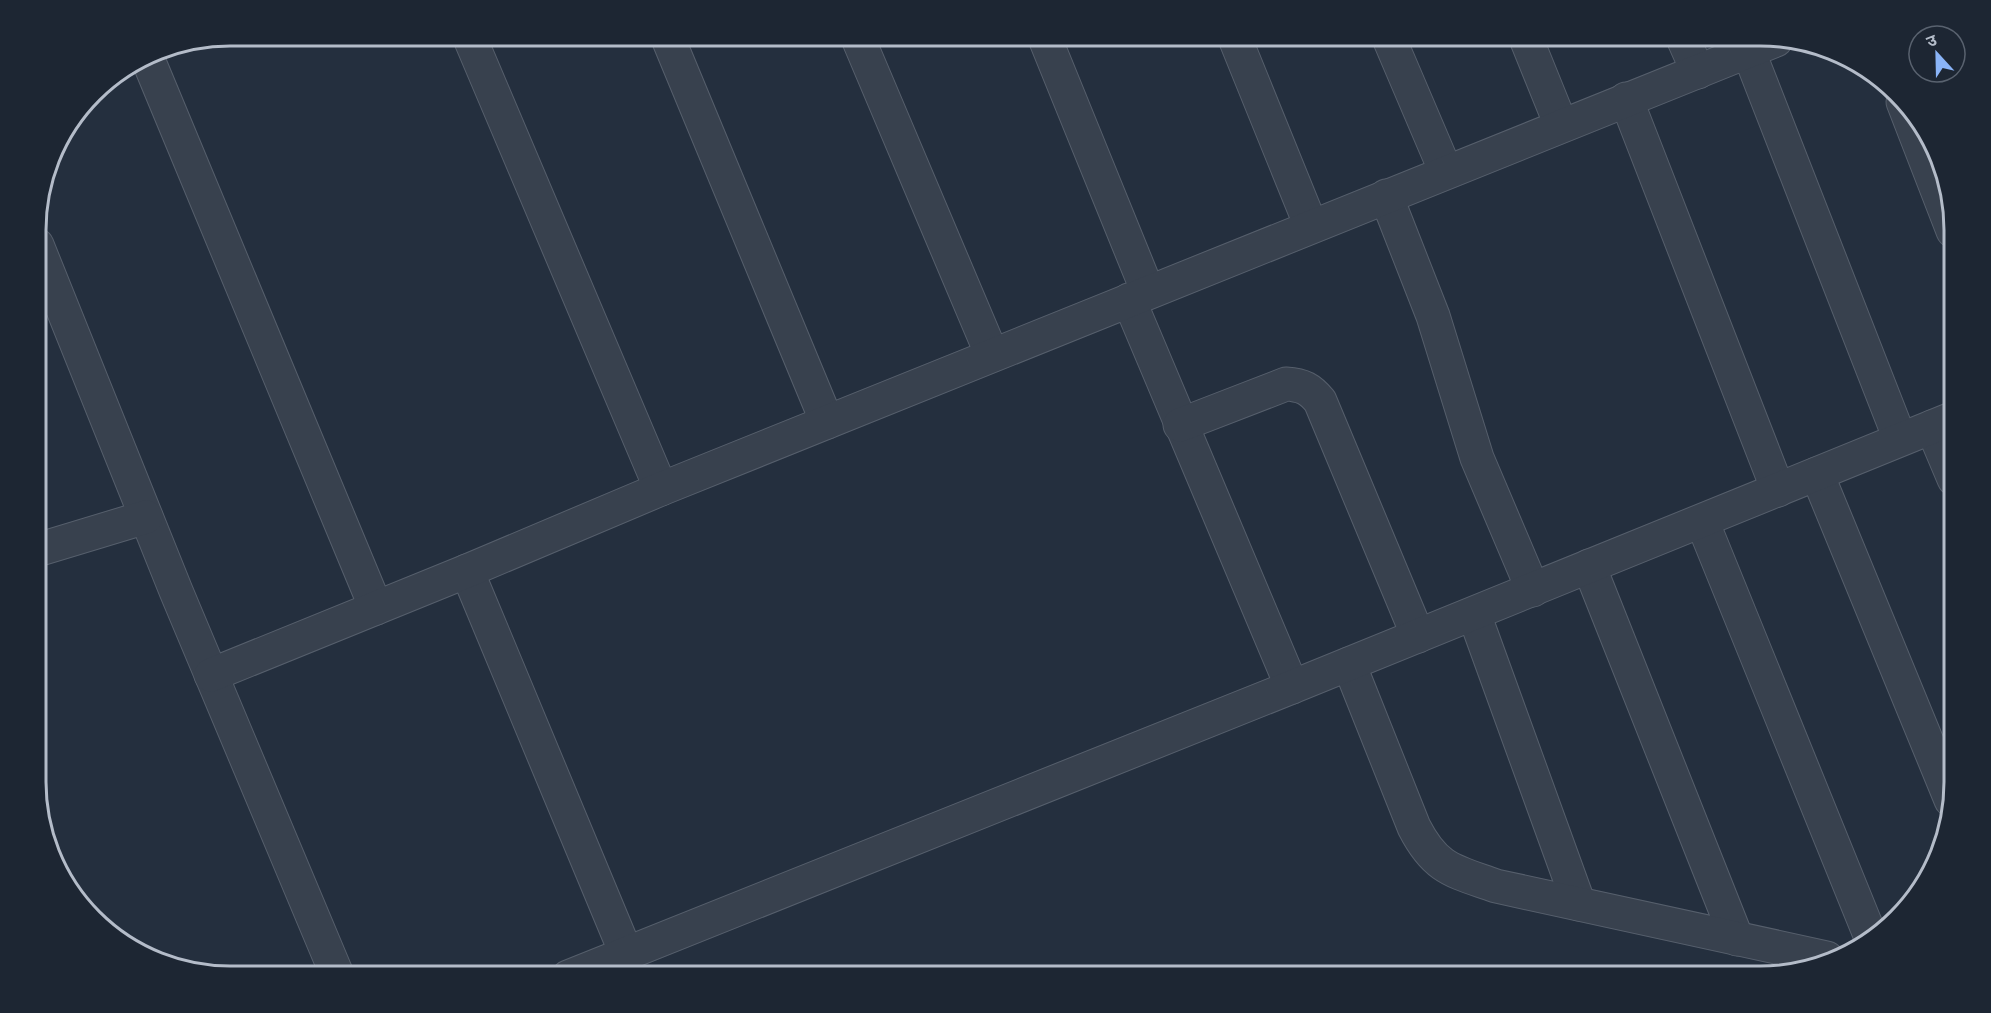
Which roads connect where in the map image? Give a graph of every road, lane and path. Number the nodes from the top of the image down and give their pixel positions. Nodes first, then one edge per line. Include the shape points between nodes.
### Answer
1 (474, 46) edge
2 (671, 46) edge
3 (861, 46) edge
4 (1048, 46) edge
5 (1238, 46) edge
6 (1392, 46) edge
7 (1529, 46) edge
8 (1686, 46) edge
9 (1760, 46) edge
10 (1762, 46) edge
11 (149, 65) edge
12 (1698, 72) junction
13 (1626, 99) junction
14 (1561, 126) junction
15 (1913, 128) edge
16 (1446, 172) junction
17 (1386, 196) junction
18 (1943, 204) edge
19 (1311, 226) junction
20 (47, 272) edge
21 (1139, 296) junction
22 (992, 355) junction
23 (827, 422) junction
24 (1943, 422) edge
25 (1180, 425) junction
26 (1900, 439) junction
27 (1816, 474) junction
28 (661, 489) junction
29 (1778, 490) junction
30 (146, 517) junction
31 (1702, 521) junction
32 (46, 547) edge
33 (1589, 567) junction
34 (467, 571) junction
35 (1533, 590) junction
36 (375, 608) junction
37 (1474, 614) junction
38 (1418, 636) junction
39 (1349, 664) junction
40 (212, 675) junction
41 (1292, 687) junction
42 (1944, 783) edge
43 (1579, 904) junction
44 (1868, 931) edge
45 (1737, 939) junction
46 (626, 953) junction
47 (1821, 957) edge
48 (334, 967) edge
49 (593, 967) edge

1 - 28 street
2 - 23 street
3 - 22 street
4 - 21 street
5 - 19 street
6 - 16 street
7 - 14 street
8 - 12 street
9 - 12 street
10 - 26 street
11 - 36 street
12 - 13 street
13 - 14 street
13 - 29 street
14 - 16 street
15 - 18 street
16 - 17 street
17 - 19 street
17 - 35 street via 1433,316 1477,458
19 - 21 street
20 - 30 street
21 - 22 street
21 - 25 street
22 - 23 street
23 - 28 street
24 - 26 street
25 - 38 street via 1286,384 1310,389 1320,401
25 - 41 street
26 - 27 street
27 - 29 street
27 - 42 street
28 - 34 street
29 - 31 street
30 - 32 street
30 - 40 street
31 - 33 street
31 - 44 street
33 - 35 street
33 - 45 street
34 - 36 street
34 - 46 street
35 - 37 street
36 - 40 street
37 - 38 street
37 - 43 street
38 - 39 street
39 - 41 street
39 - 43 street via 1414,827 1423,846 1439,863 1496,886
40 - 48 street
41 - 46 street
43 - 45 street
45 - 47 street
46 - 49 street

